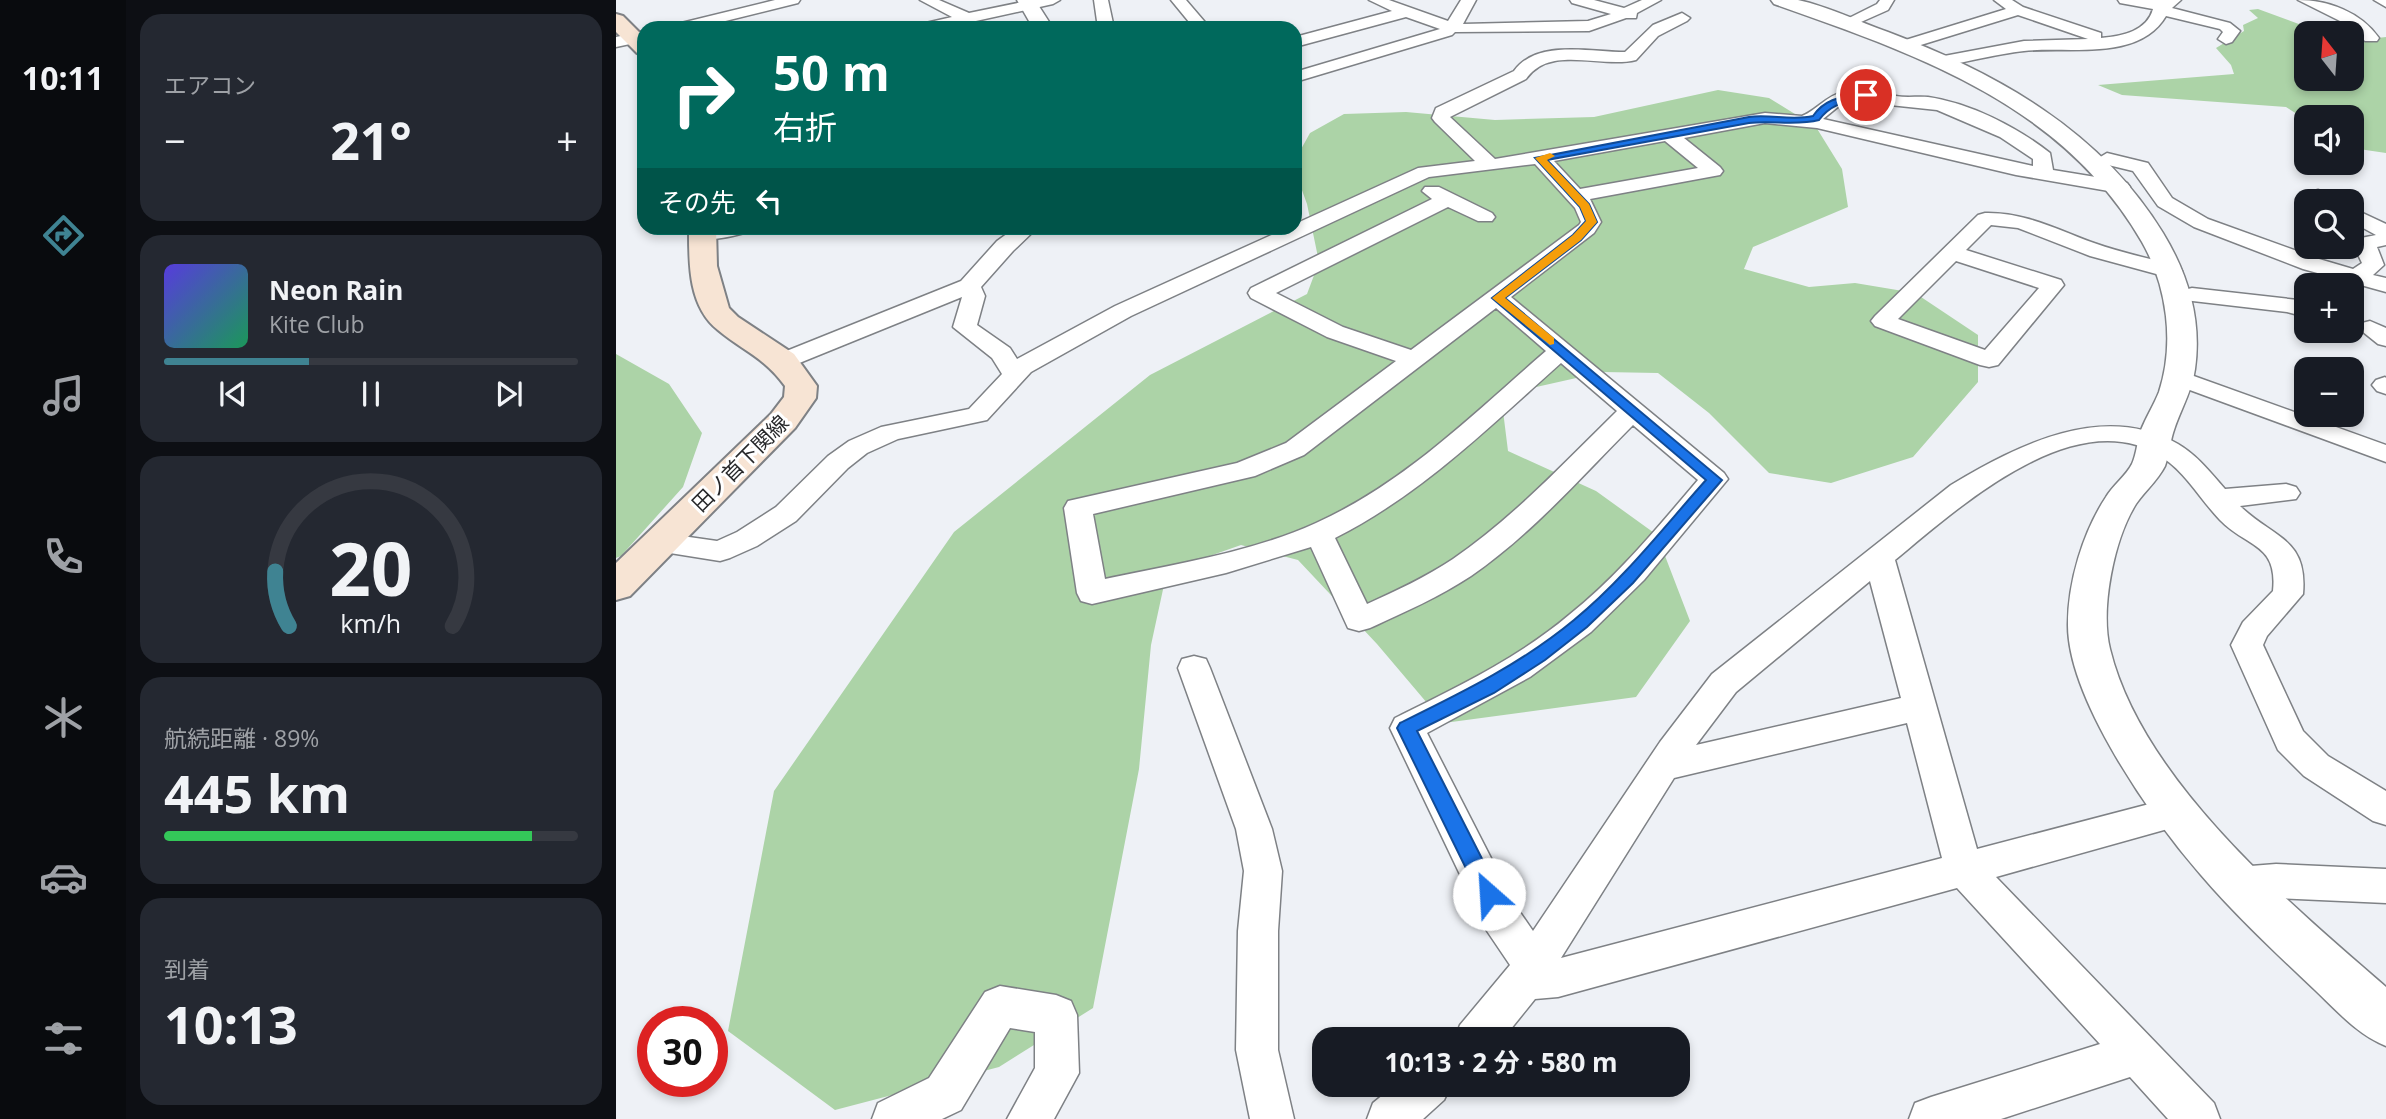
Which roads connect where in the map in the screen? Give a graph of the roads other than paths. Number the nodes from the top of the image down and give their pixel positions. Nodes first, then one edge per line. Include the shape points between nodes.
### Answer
1 (731, 0) edge
2 (793, 0) edge
3 (927, 0) edge
4 (1053, 0) edge
5 (1101, 0) edge
6 (1178, 0) edge
7 (1376, 0) edge
8 (1469, 0) edge
9 (1577, 0) edge
10 (1654, 0) edge
11 (1780, 0) edge
12 (1887, 0) edge
13 (2000, 0) edge
14 (2125, 0) edge
15 (2305, 0) edge
16 (2381, 0) edge
17 (1028, 2) edge
18 (2386, 3) edge
19 (2165, 5) edge
20 (750, 10) junction
21 (2018, 10) junction
22 (1407, 12) junction
23 (1626, 14) junction
24 (966, 18) junction
25 (1682, 18) dead end
26 (2246, 18) dead end
27 (616, 20) edge
28 (706, 21) edge
29 (767, 21) edge
30 (953, 21) edge
31 (1039, 21) edge
32 (1105, 21) edge
33 (1196, 21) edge
34 (1847, 23) junction
35 (1662, 24) junction
36 (1452, 27) junction
37 (2373, 30) dead end
38 (1302, 40) edge
39 (634, 41) edge
40 (2108, 41) junction
41 (1906, 45) junction
42 (1944, 61) junction
43 (1302, 75) edge
44 (1805, 121) junction
45 (1669, 135) junction
46 (1540, 158) junction
47 (1489, 163) junction
48 (2113, 173) junction
49 (2043, 174) junction
50 (1408, 179) junction
51 (1576, 197) junction
52 (1448, 199) junction
53 (1485, 217) dead end
54 (2364, 220) edge
55 (1302, 228) edge
56 (2386, 232) edge
57 (703, 235) edge
58 (1018, 235) edge
59 (1287, 235) edge
60 (2386, 239) edge
61 (2364, 241) edge
62 (2364, 248) edge
63 (1951, 252) junction
64 (2343, 273) edge
65 (2361, 273) edge
66 (2364, 279) edge
67 (2181, 283) junction
68 (2386, 285) edge
69 (969, 286) junction
70 (1498, 298) junction
71 (2294, 306) edge
72 (1561, 350) junction
73 (1415, 360) junction
74 (783, 361) junction
75 (1015, 373) junction
76 (2177, 377) junction
77 (1632, 411) junction
78 (2154, 442) junction
79 (2386, 454) edge
80 (2286, 493) dead end
81 (2219, 499) junction
82 (1318, 534) junction
83 (660, 543) junction
84 (1879, 557) junction
85 (616, 586) edge
86 (1194, 668) dead end
87 (1920, 707) junction
88 (1662, 768) junction
89 (2386, 810) edge
90 (2176, 811) junction
91 (1964, 869) junction
92 (2238, 884) junction
93 (2386, 886) edge
94 (1529, 973) junction
95 (2386, 1021) edge
96 (1485, 1027) edge
97 (2137, 1054) junction
98 (1415, 1097) edge
99 (894, 1119) edge
100 (1029, 1119) edge
101 (1272, 1119) edge
102 (1389, 1119) edge
103 (1931, 1119) edge
104 (2197, 1119) edge

1 - 20 street
2 - 20 street
3 - 24 street
4 - 17 street
5 - 32 street
6 - 33 street
7 - 22 street
8 - 36 street
9 - 23 street
10 - 23 street
11 - 34 street
12 - 34 street via 1877,10
13 - 21 street
14 - 19 street
15 - 37 street
16 - 18 street
17 - 24 street
17 - 31 street
19 - 26 street via 2225,32
19 - 40 street via 2143,33
20 - 28 street
20 - 29 street
21 - 40 street
21 - 41 street
22 - 36 street
22 - 38 street
23 - 35 street
23 - 36 street via 1596,25 1569,28
24 - 30 street
25 - 35 street
27 - 39 main road
34 - 41 street
35 - 47 street via 1630,57 1543,56 1520,75 1442,112 1441,118
36 - 43 street
40 - 42 street via 2023,46
41 - 42 street
42 - 48 street via 2043,117
44 - 45 street via 1765,118
44 - 49 street
44 - 49 street via 1816,118 1828,104 1853,96 1931,103 2035,150 2044,159
45 - 46 street
45 - 51 street via 1713,171
46 - 47 street
46 - 51 street
47 - 50 street via 1425,172
48 - 49 street
48 - 64 street via 2141,167 2165,202 2201,223
48 - 67 street
50 - 52 street
50 - 55 street
51 - 70 street via 1590,214 1587,229
52 - 53 street
52 - 73 street via 1259,293 1335,332
54 - 56 street
57 - 74 main road, 田ノ首下関線 via 703,266 715,310
58 - 69 street
59 - 75 street via 1123,311
60 - 61 street
62 - 65 street via 2373,265
63 - 63 street via 1883,321 1989,360 2053,285
63 - 67 street via 1985,219 2005,218 2043,228
66 - 68 street
67 - 71 street
67 - 76 street via 2182,347
69 - 74 street
69 - 75 street via 974,296 965,327 1001,352
70 - 72 street
70 - 73 street
72 - 77 street
72 - 82 street via 1401,487
73 - 82 street via 1317,435 1272,461 1222,477 1078,508 1092,593 1244,557
74 - 83 main road, 田ノ首下関線 via 800,386 794,407
75 - 83 street via 978,415 890,433 858,447 786,514 747,539 720,551
76 - 78 street
76 - 79 street
77 - 82 street via 1475,558 1407,599 1359,620
77 - 94 street via 1714,480 1627,579 1581,623 1488,688 1406,728
78 - 81 street via 2191,467
78 - 84 street via 2119,434 2098,435 2070,439 2019,458 1961,491
78 - 90 street via 2148,465 2120,502 2107,529 2086,626 2097,674 2135,754
80 - 81 street
81 - 89 street via 2236,519 2278,546 2289,572 2288,594 2246,645 2281,726 2316,766
83 - 85 main road, 田ノ首下関線
84 - 87 street
84 - 88 street via 1724,683
86 - 101 street via 1254,829 1263,871 1257,1050
87 - 88 street
87 - 91 street
88 - 94 street
90 - 91 street
90 - 92 street
91 - 94 street via 1558,978
91 - 97 street
92 - 93 street via 2276,881
92 - 95 street
94 - 96 street
97 - 103 street
97 - 104 street
98 - 102 street
99 - 100 street via 945,1094 1000,1006 1056,1016 1057,1073

